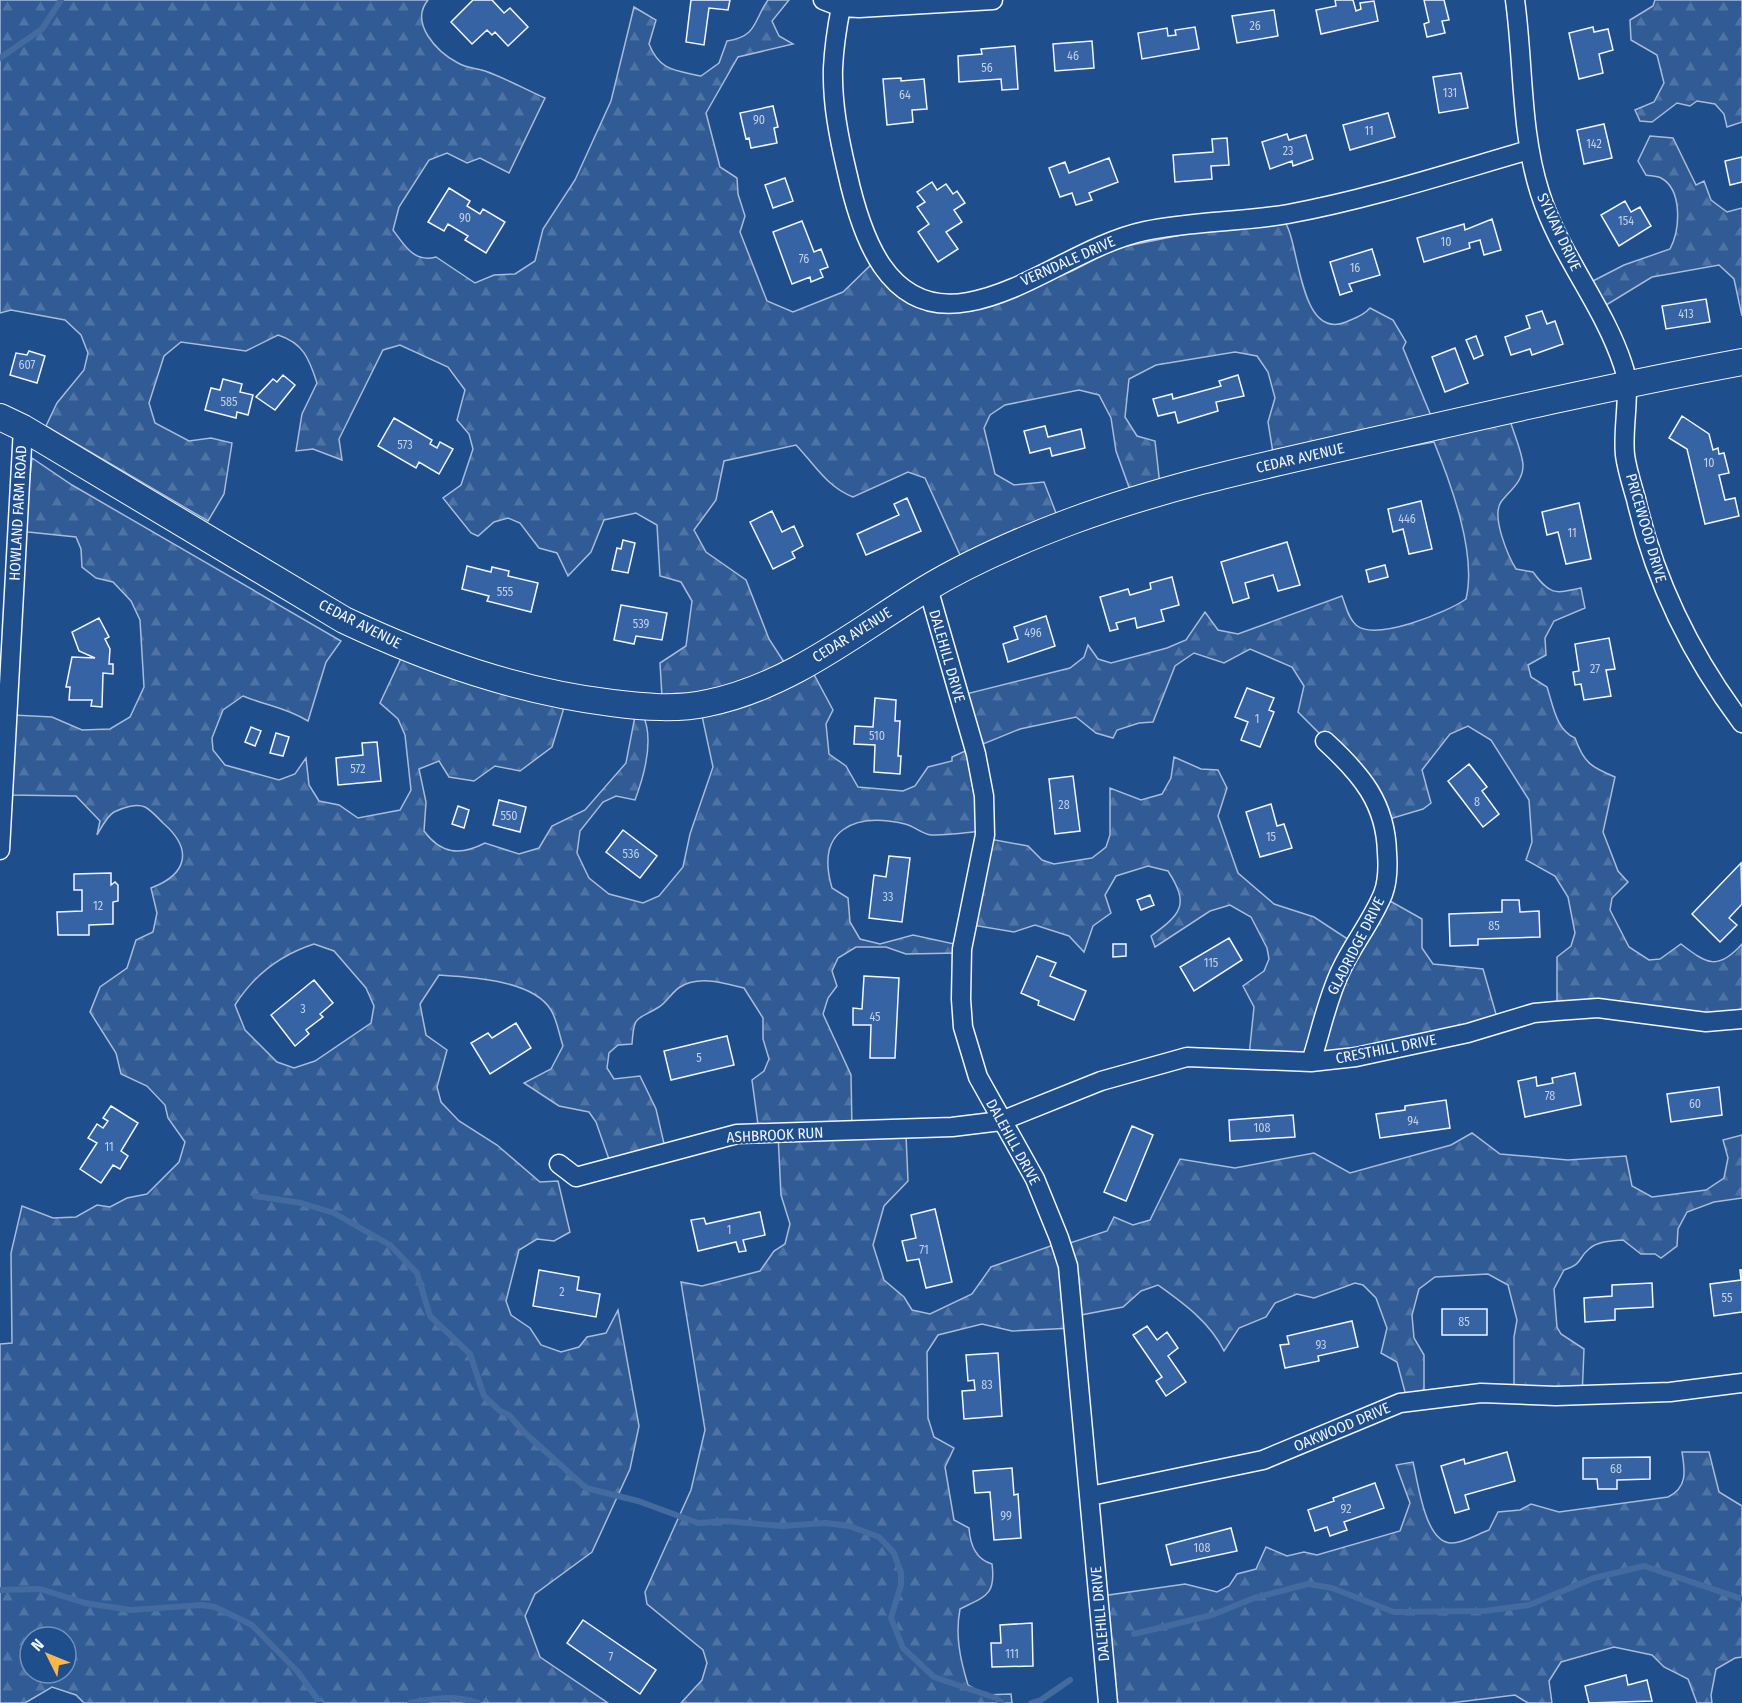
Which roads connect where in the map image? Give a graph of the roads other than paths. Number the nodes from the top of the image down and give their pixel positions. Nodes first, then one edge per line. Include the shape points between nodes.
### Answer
1 (823, 0) edge
2 (993, 0) edge
3 (1515, 0) edge
4 (841, 6) junction
5 (1528, 150) junction
6 (1742, 362) edge
7 (1626, 383) junction
8 (0, 417) edge
9 (23, 428) junction
10 (928, 588) junction
11 (1742, 723) edge
12 (1325, 741) dead end
13 (0, 850) edge
14 (1742, 1019) edge
15 (1311, 1062) junction
16 (1001, 1121) junction
17 (559, 1164) dead end
18 (1742, 1383) edge
19 (1090, 1496) junction
20 (1108, 1703) edge

1 - 4 street
2 - 4 street
3 - 5 street, SYLVAN DRIVE
4 - 5 street, VERNDALE DRIVE via 833,70 834,107 851,192 876,258 906,291 926,301 970,302 1128,234 1247,221 1323,207
5 - 7 street, SYLVAN DRIVE via 1540,195 1560,242 1605,322 1624,367
6 - 7 street, CEDAR AVENUE
7 - 10 street, CEDAR AVENUE via 1179,485 1029,538
7 - 11 street, PRICEWOOD DRIVE via 1625,456 1653,561 1675,618
8 - 9 street, CEDAR AVENUE
9 - 10 street, CEDAR AVENUE via 345,620 501,682 566,697 666,707 706,704 734,696 783,676
9 - 13 street, HOWLAND FARM ROAD
10 - 16 street, DALEHILL DRIVE via 976,754 984,796 985,835 962,949 961,999 970,1054
12 - 15 street, GLADRIDGE DRIVE via 1359,774 1373,794 1384,822 1388,869 1384,891 1372,918 1341,969 1329,999
14 - 15 street, CRESTHILL DRIVE via 1706,1022 1598,1008 1534,1013 1377,1054
15 - 16 street, CRESTHILL DRIVE via 1187,1057 1101,1081
16 - 17 street, ASHBROOK RUN via 952,1127 737,1134 576,1177
16 - 19 street, DALEHILL DRIVE via 1035,1179 1068,1266
18 - 19 street, OAKWOOD DRIVE via 1670,1392 1556,1396 1481,1393 1400,1403 1263,1460
19 - 20 street, DALEHILL DRIVE

